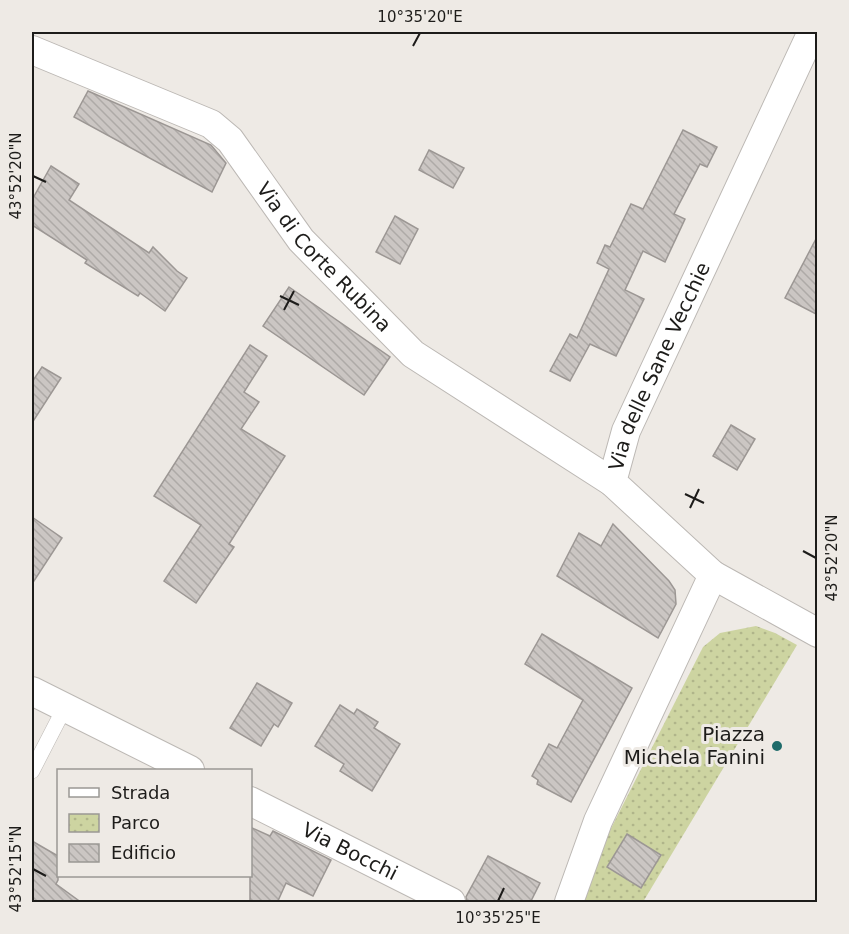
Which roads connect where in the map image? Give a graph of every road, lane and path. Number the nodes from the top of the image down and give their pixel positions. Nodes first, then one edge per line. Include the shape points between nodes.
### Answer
1 (812, 32) edge
2 (32, 50) edge
3 (612, 483) junction
4 (712, 575) junction
5 (818, 633) edge
6 (32, 691) edge
7 (65, 707) junction
8 (186, 769) edge
9 (32, 771) edge
10 (252, 802) edge
11 (451, 903) edge
12 (569, 903) edge

1 - 3 street, Via delle Sane Vecchie via 626,431
2 - 3 street, Via di Corte Rubina via 211,124 230,140 301,240 413,354
3 - 4 street, Via delle Sane Vecchie
4 - 5 street, Via delle Sane Vecchie
4 - 12 street via 598,821
6 - 7 street
7 - 8 street
7 - 9 lane
10 - 11 street, Via Bocchi

